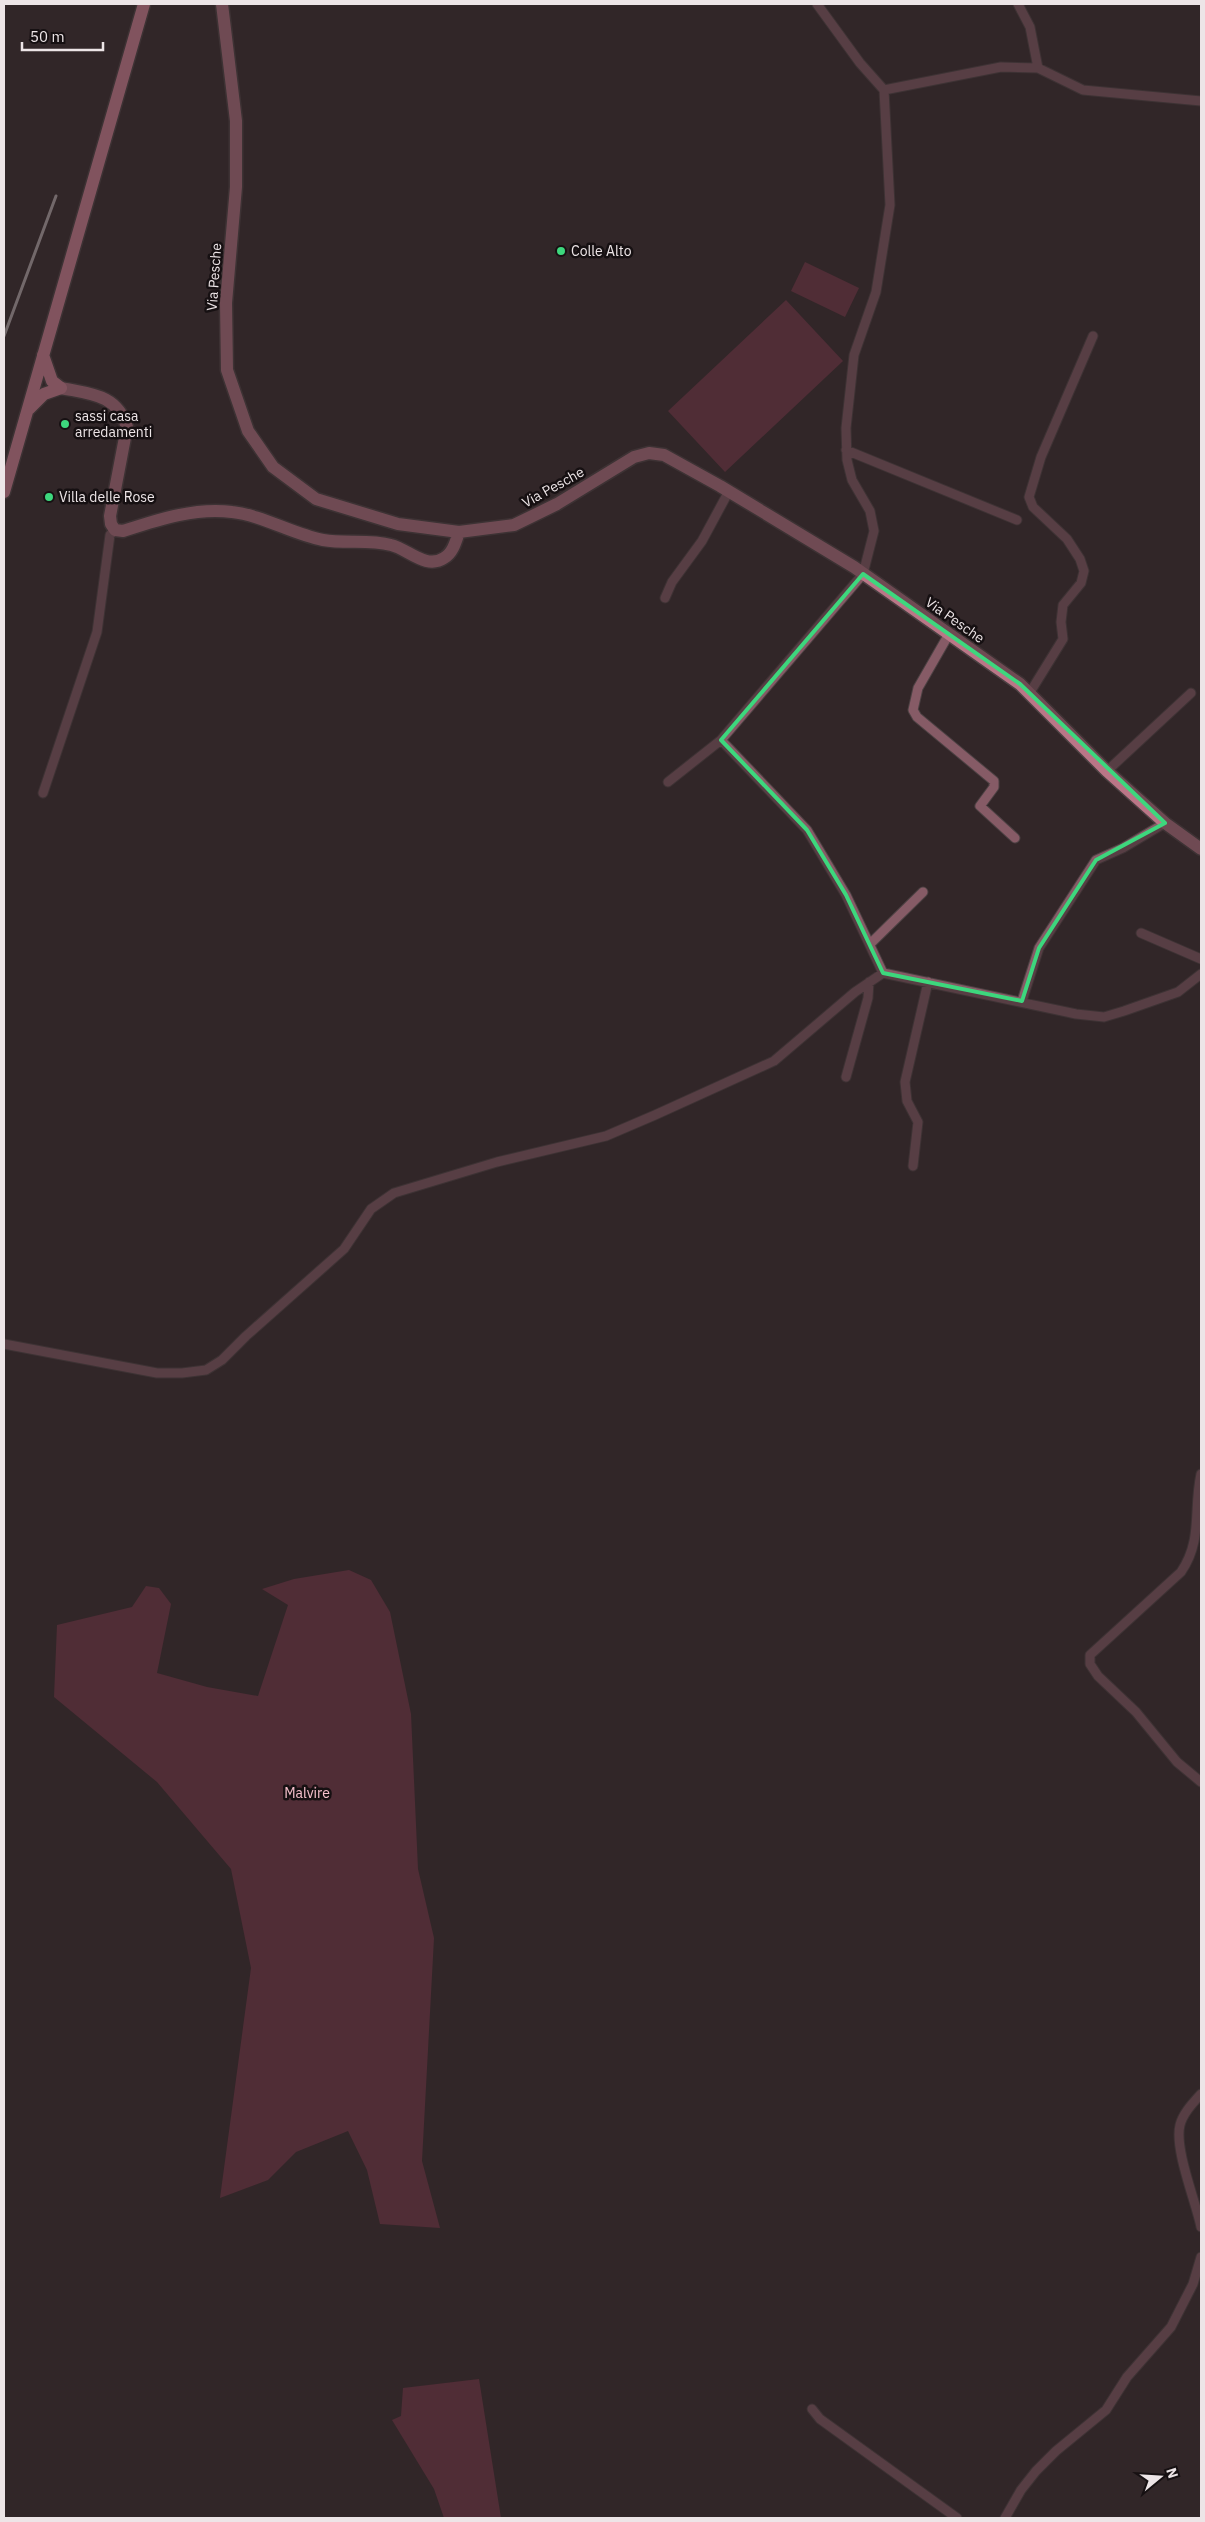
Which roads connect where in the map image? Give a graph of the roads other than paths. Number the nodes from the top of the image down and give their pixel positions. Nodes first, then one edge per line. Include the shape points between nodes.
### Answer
1 (144, 4) edge
2 (222, 4) edge
3 (817, 4) edge
4 (1018, 4) edge
5 (1038, 68) junction
6 (884, 90) junction
7 (1201, 101) edge
8 (1093, 336) dead end
9 (44, 355) junction
10 (61, 388) junction
11 (27, 410) junction
12 (846, 450) junction
13 (729, 491) junction
14 (4, 492) edge
15 (1017, 520) dead end
16 (115, 530) junction
17 (459, 532) junction
18 (863, 574) junction
19 (665, 598) dead end
20 (949, 634) junction
21 (1191, 693) dead end
22 (1029, 694) junction
23 (721, 740) junction
24 (1107, 771) junction
25 (668, 782) dead end
26 (43, 793) dead end
27 (1164, 823) junction
28 (1015, 838) dead end
29 (1201, 849) edge
30 (923, 892) dead end
31 (1142, 933) dead end
32 (870, 944) junction
33 (1201, 959) edge
34 (883, 973) junction
35 (1201, 974) edge
36 (869, 982) junction
37 (928, 982) junction
38 (1022, 1001) junction
39 (846, 1076) dead end
40 (914, 1166) dead end
41 (4, 1344) edge
42 (1201, 1474) edge
43 (1201, 1782) edge
44 (1201, 2094) edge
45 (1201, 2227) edge
46 (1201, 2257) edge
47 (812, 2409) dead end
48 (957, 2518) edge
49 (1005, 2518) edge

1 - 9 main road
2 - 17 street, Via Pesche via 236,121 236,187 226,303 227,370 248,431 273,467 316,499 398,524
3 - 6 street
4 - 5 street via 1030,28
5 - 6 street via 1001,67
5 - 7 street via 1084,90
6 - 12 street via 890,205 876,292 854,355
8 - 22 street via 1041,457 1029,497 1033,507 1067,539 1080,558 1084,571 1081,583 1064,606 1061,622 1063,639
9 - 10 main road via 52,381
9 - 11 main road
10 - 11 main road via 44,394
10 - 16 street via 98,396 123,412 128,427 110,516
11 - 14 main road
12 - 15 street
12 - 18 street via 852,480 870,511 874,531
13 - 17 street, Via Pesche via 664,455 649,452 634,457 557,504 514,525
13 - 18 street, Via Pesche
13 - 19 street
16 - 17 street via 123,531 209,510 233,512 324,540 392,545 429,562 444,558 453,549
16 - 26 street via 110,535 97,632
18 - 20 street, Via Pesche
18 - 23 street
20 - 22 street, Via Pesche via 1020,684
20 - 28 street via 918,688 913,710 917,717 994,781 994,787 980,806
21 - 24 street
22 - 24 street, Via Pesche
23 - 25 street
23 - 32 street via 807,830 846,895
24 - 27 street, Via Pesche
27 - 29 street, Via Pesche
27 - 38 street via 1096,860 1039,948
30 - 32 street
31 - 33 street
32 - 34 street
34 - 36 street
34 - 37 street
35 - 38 street via 1178,992 1104,1016 1076,1014
36 - 39 street via 868,998
36 - 41 street via 774,1061 648,1118 606,1136 497,1162 394,1192 371,1209 344,1249 222,1360 206,1370 158,1373
37 - 38 street
37 - 40 street via 905,1082 908,1101 918,1122
42 - 43 street via 1195,1544 1190,1558 1181,1572 1090,1655 1090,1664 1098,1676 1136,1712 1177,1762
44 - 45 street via 1179,2126 1180,2148
46 - 49 street via 1193,2284 1171,2327 1127,2377 1106,2410 1036,2471
47 - 48 street via 820,2419

